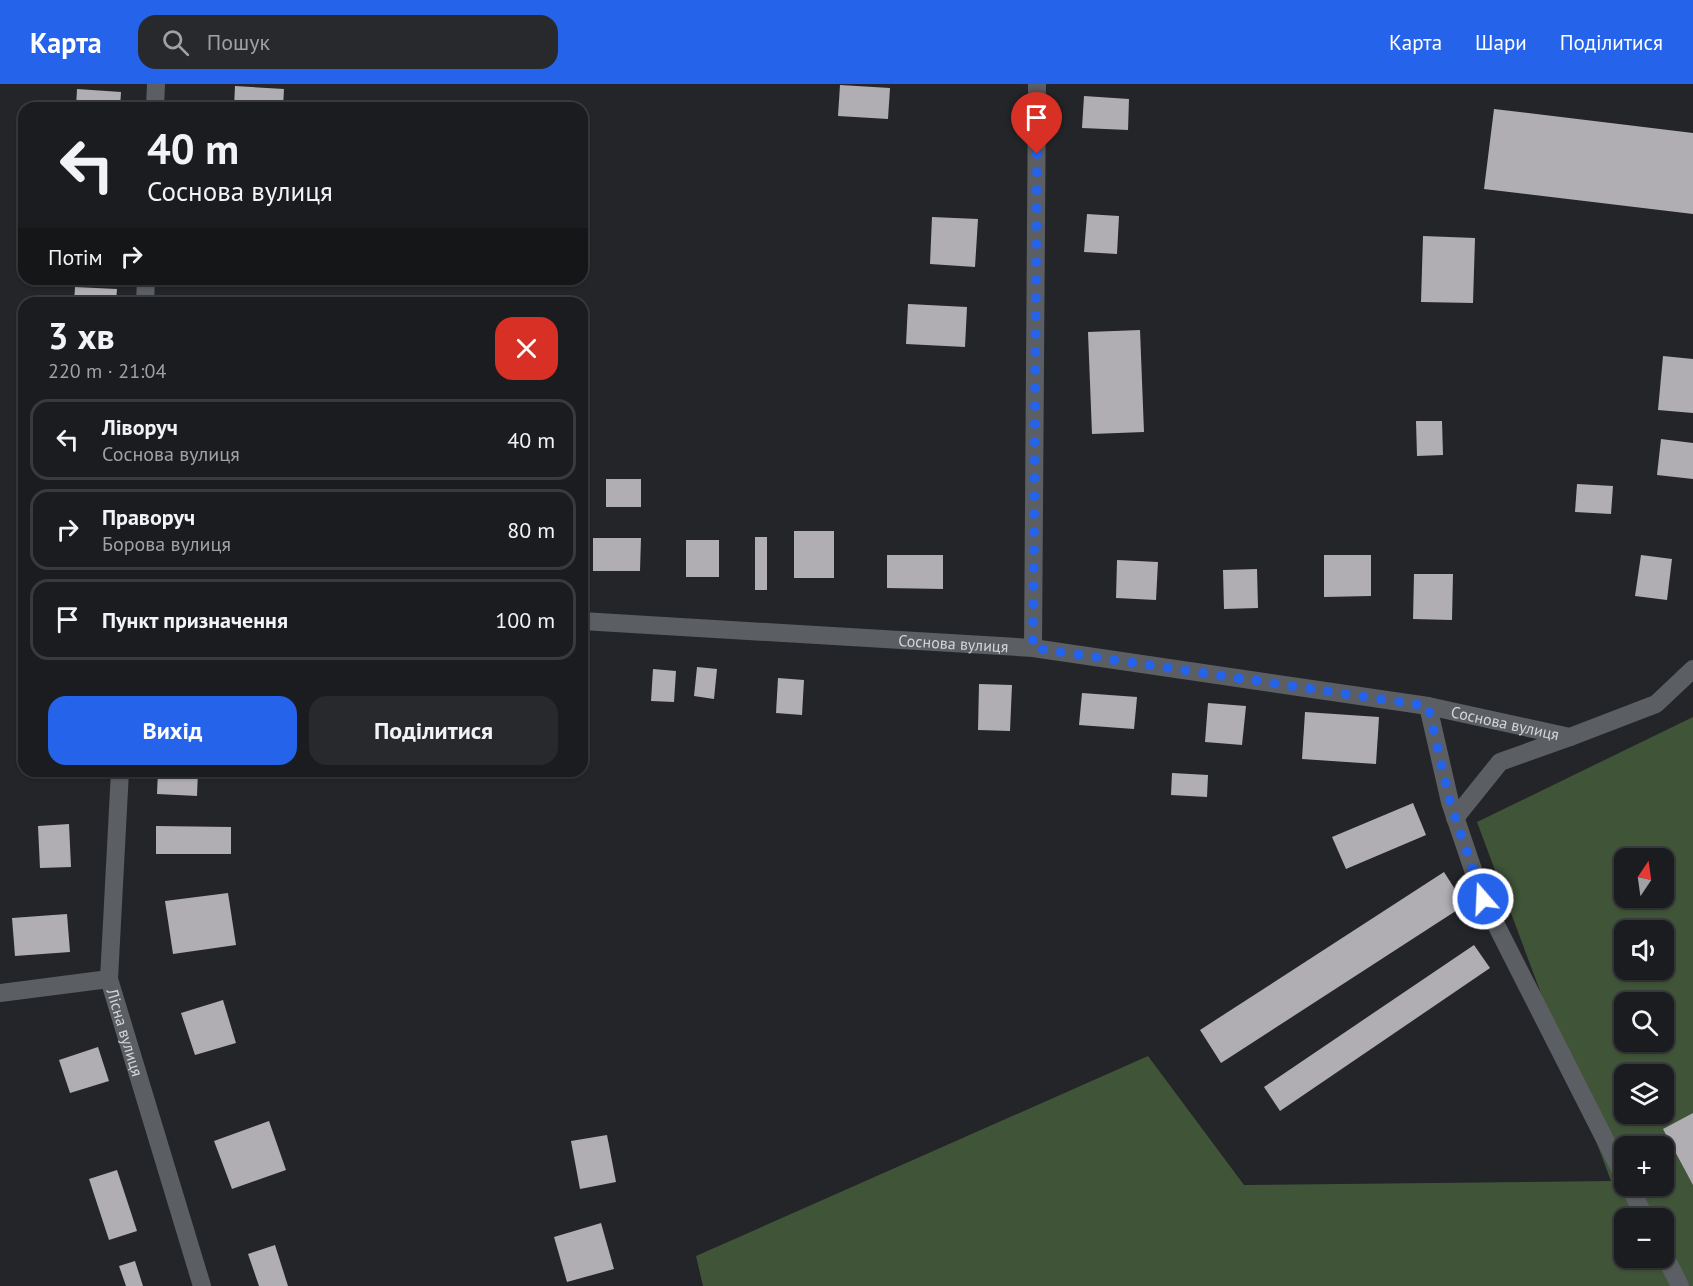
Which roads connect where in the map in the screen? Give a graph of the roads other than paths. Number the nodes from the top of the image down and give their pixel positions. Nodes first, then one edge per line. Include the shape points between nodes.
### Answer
1 (156, 84) edge
2 (1037, 84) edge
3 (155, 102) edge
4 (588, 621) edge
5 (1033, 648) junction
6 (1693, 669) edge
7 (1428, 706) junction
8 (1570, 737) junction
9 (120, 777) edge
10 (1455, 818) junction
11 (109, 979) junction
12 (0, 993) edge
13 (1614, 1157) edge
14 (1671, 1268) edge
15 (202, 1286) edge
16 (1680, 1286) edge

1 - 3 street
2 - 5 street
4 - 5 street, Соснова вулиця
5 - 7 street, Соснова вулиця
6 - 8 street, Соснова вулиця via 1656,704
7 - 8 street, Соснова вулиця
7 - 10 street
8 - 10 street via 1500,762
9 - 11 street, Лісна вулиця
10 - 13 street via 1483,899
11 - 12 street
11 - 15 street, Лісна вулиця
14 - 16 street

